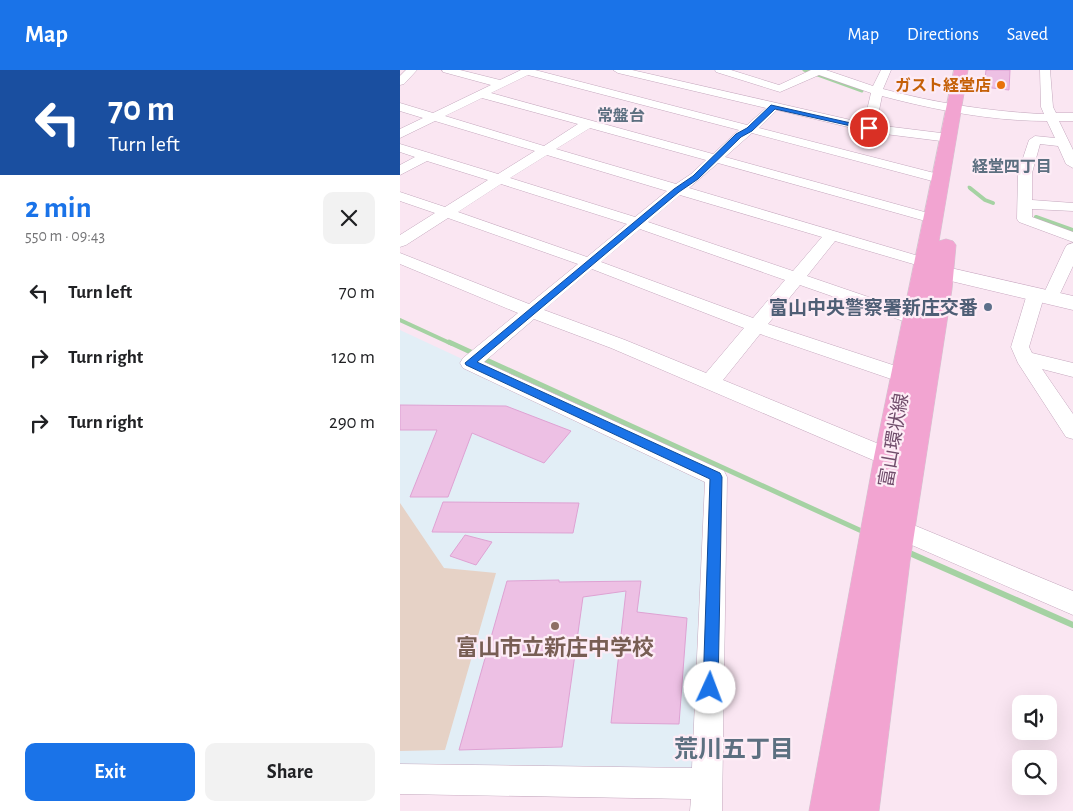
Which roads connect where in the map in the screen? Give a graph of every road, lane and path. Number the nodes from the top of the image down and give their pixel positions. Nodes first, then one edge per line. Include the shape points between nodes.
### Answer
1 (412, 70) edge
2 (447, 70) edge
3 (720, 70) edge
4 (886, 70) edge
5 (961, 70) edge
6 (972, 70) edge
7 (1045, 70) edge
8 (528, 71) edge
9 (624, 71) edge
10 (819, 71) edge
11 (465, 72) edge
12 (782, 76) dead end
13 (400, 82) edge
14 (797, 82) junction
15 (501, 84) junction
16 (595, 90) junction
17 (877, 92) junction
18 (482, 94) junction
19 (400, 107) edge
20 (774, 107) junction
21 (960, 109) junction
22 (555, 115) junction
23 (434, 117) junction
24 (1073, 117) edge
25 (1052, 118) junction
26 (587, 124) junction
27 (869, 128) junction
28 (750, 129) junction
29 (400, 134) edge
30 (949, 138) junction
31 (1062, 142) junction
32 (400, 148) edge
33 (546, 150) junction
34 (426, 156) junction
35 (715, 159) junction
36 (1073, 164) edge
37 (400, 170) edge
38 (502, 178) junction
39 (941, 179) junction
40 (677, 190) junction
41 (400, 196) edge
42 (1023, 204) junction
43 (1073, 207) edge
44 (447, 213) junction
45 (934, 219) junction
46 (638, 223) junction
47 (831, 236) junction
48 (1073, 237) edge
49 (400, 242) edge
50 (1073, 248) edge
51 (400, 258) edge
52 (590, 263) junction
53 (934, 267) junction
54 (796, 278) junction
55 (1043, 296) junction
56 (1073, 303) edge
57 (532, 312) junction
58 (915, 319) junction
59 (756, 326) junction
60 (1024, 358) junction
61 (1073, 370) edge
62 (904, 376) junction
63 (708, 382) junction
64 (1073, 431) edge
65 (888, 457) junction
66 (889, 541) junction
67 (1073, 603) edge
68 (400, 779) edge
69 (707, 797) edge
70 (830, 811) edge
71 (858, 811) edge

1 - 13 street
2 - 11 street
3 - 14 street via 780,89
4 - 17 street
5 - 21 main road, 富山環状線
6 - 21 main road, 富山環状線
7 - 25 street
8 - 15 street
8 - 16 street
9 - 16 street
9 - 20 street
10 - 14 street
10 - 17 street
11 - 15 street
12 - 14 street
15 - 18 street
16 - 22 street
16 - 28 street
17 - 21 street
17 - 27 street
18 - 22 street
18 - 23 street
19 - 23 street
20 - 27 street
20 - 28 street
21 - 25 street
21 - 30 main road, 富山環状線
21 - 53 main road, 富山環状線
22 - 26 street
23 - 29 street
23 - 33 street
24 - 25 street
25 - 31 street
26 - 33 street
26 - 35 street
27 - 30 street
28 - 35 street
28 - 39 street
30 - 39 main road, 富山環状線
31 - 36 street
31 - 42 street via 1035,140 1026,173
32 - 34 street
33 - 38 street
33 - 40 street
34 - 37 street
34 - 38 street
35 - 40 street
35 - 45 street
38 - 44 street
38 - 46 street
39 - 45 main road, 富山環状線
40 - 46 street
40 - 47 street
41 - 44 street
42 - 43 street
42 - 48 street via 1024,219
44 - 49 street
44 - 52 street
45 - 53 main road, 富山環状線
46 - 52 street
46 - 54 street
47 - 53 street
47 - 54 street
50 - 55 street
51 - 57 street
52 - 57 street
52 - 59 street
53 - 55 street
53 - 58 main road, 富山環状線
53 - 66 main road, 富山環状線 via 941,289
54 - 58 street
54 - 59 street
55 - 56 street
55 - 60 street via 1020,347
57 - 63 street
57 - 69 street via 470,363 716,477
58 - 62 main road, 富山環状線
59 - 62 street
59 - 63 street
60 - 61 street
60 - 64 street
62 - 65 main road, 富山環状線
63 - 65 street
65 - 66 main road, 富山環状線
66 - 67 street
66 - 70 main road, 富山環状線
66 - 71 main road, 富山環状線
68 - 69 street

